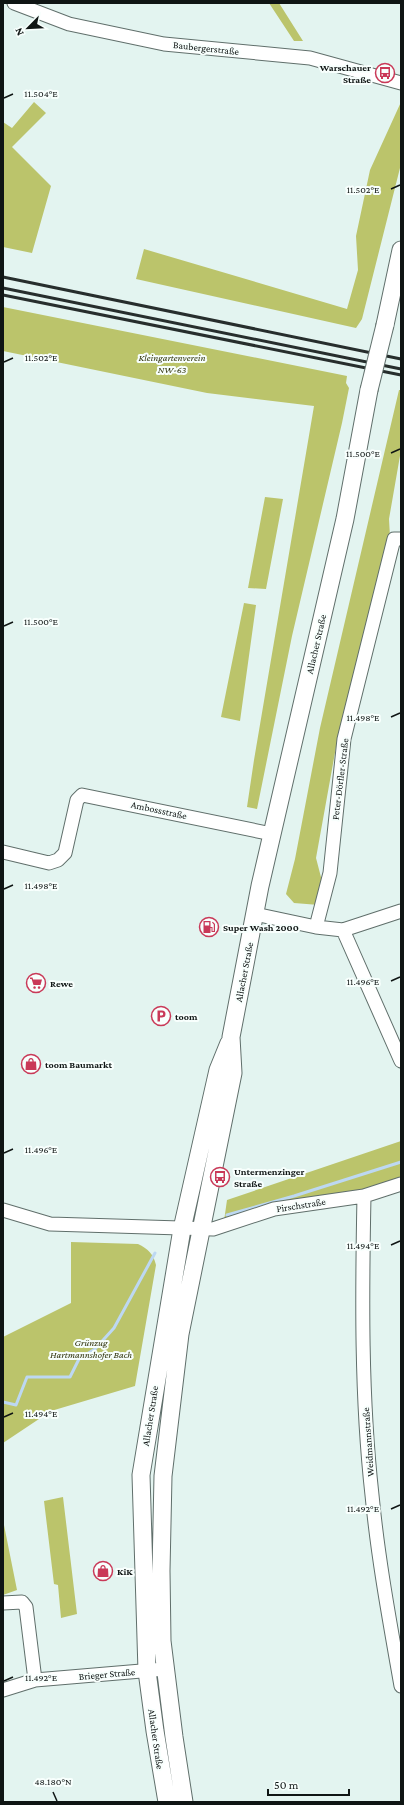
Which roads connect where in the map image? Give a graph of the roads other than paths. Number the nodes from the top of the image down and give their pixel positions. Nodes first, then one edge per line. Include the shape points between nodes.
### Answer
1 (14, 3) edge
2 (401, 83) edge
3 (401, 250) edge
4 (398, 539) edge
5 (272, 834) junction
6 (3, 852) edge
7 (401, 911) edge
8 (255, 914) junction
9 (316, 927) junction
10 (343, 930) junction
11 (232, 1037) junction
12 (401, 1061) edge
13 (401, 1184) edge
14 (364, 1196) junction
15 (3, 1210) edge
16 (182, 1229) junction
17 (202, 1230) junction
18 (3, 1603) edge
19 (165, 1669) junction
20 (147, 1671) junction
21 (35, 1680) junction
22 (401, 1686) edge
23 (3, 1690) edge
24 (167, 1802) edge
25 (184, 1802) edge

1 - 2 street, Baubergerstraße via 69,24 95,30 164,44 310,58
3 - 5 main road, Allacher Straße, bridge via 345,519
4 - 9 street, Peter-Dörfler-Straße via 344,739 330,872
5 - 6 street, Ambossstraße via 87,795 77,800 65,853 58,860 49,863
5 - 8 main road, Allacher Straße
7 - 10 street
8 - 9 street
8 - 11 main road, Allacher Straße
9 - 10 street
10 - 12 street
11 - 16 main road, Allacher Straße via 218,1070
11 - 17 main road, Allacher Straße via 233,1073
13 - 14 street, Pirschstraße
14 - 17 street, Pirschstraße via 274,1209 223,1227
14 - 22 street, Weidmannstraße via 364,1371 372,1495 386,1602
15 - 16 street via 50,1224
16 - 17 street
16 - 20 main road, Allacher Straße via 141,1475
17 - 19 main road, Allacher Straße via 180,1334 163,1476 160,1572
18 - 21 street via 22,1602 26,1607
19 - 20 street, Brieger Straße
19 - 25 main road, Allacher Straße
20 - 21 street, Brieger Straße
20 - 24 main road, Allacher Straße
21 - 23 street, Brieger Straße

